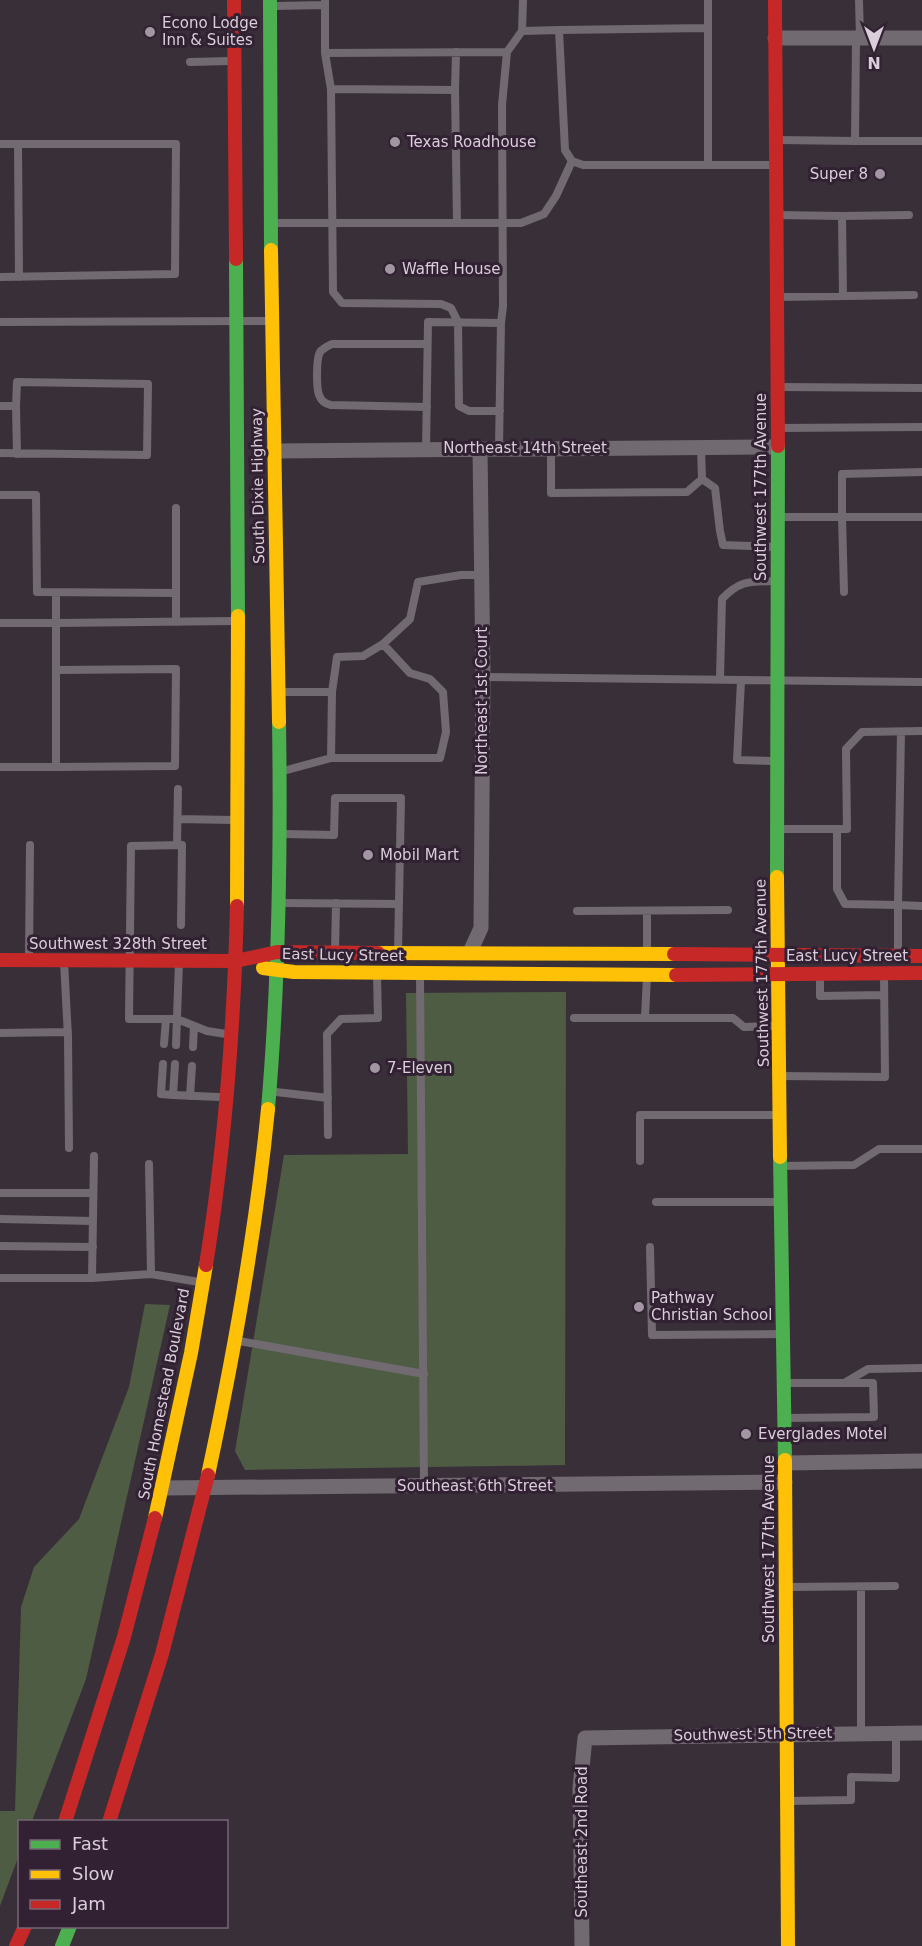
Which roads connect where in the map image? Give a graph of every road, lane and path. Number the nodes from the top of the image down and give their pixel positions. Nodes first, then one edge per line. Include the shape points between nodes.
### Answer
1 (234, 0) edge
2 (523, 0) edge
3 (708, 0) edge
4 (775, 0) edge
5 (859, 0) edge
6 (270, 3) edge
7 (325, 3) edge
8 (707, 28) junction
9 (559, 30) junction
10 (522, 31) junction
11 (775, 38) junction
12 (858, 38) junction
13 (922, 38) edge
14 (325, 52) junction
15 (456, 52) junction
16 (507, 52) junction
17 (234, 61) junction
18 (190, 62) dead end
19 (331, 89) junction
20 (455, 90) junction
21 (775, 140) junction
22 (855, 141) junction
23 (922, 141) edge
24 (0, 144) edge
25 (18, 144) junction
26 (572, 161) junction
27 (708, 165) junction
28 (776, 165) junction
29 (776, 215) junction
30 (909, 215) dead end
31 (842, 216) junction
32 (271, 223) junction
33 (331, 223) junction
34 (457, 223) junction
35 (503, 224) junction
36 (0, 277) edge
37 (19, 277) junction
38 (914, 295) dead end
39 (843, 296) junction
40 (777, 297) junction
41 (272, 321) junction
42 (0, 322) edge
43 (236, 322) junction
44 (458, 322) junction
45 (501, 323) junction
46 (427, 344) junction
47 (777, 387) junction
48 (922, 388) edge
49 (0, 406) edge
50 (16, 406) junction
51 (427, 407) junction
52 (500, 411) junction
53 (922, 427) edge
54 (777, 428) junction
55 (701, 447) junction
56 (777, 447) junction
57 (480, 448) junction
58 (499, 448) junction
59 (551, 448) junction
60 (426, 449) junction
61 (273, 451) junction
62 (0, 453) edge
63 (17, 454) junction
64 (922, 472) edge
65 (702, 479) junction
66 (0, 495) edge
67 (176, 508) dead end
68 (778, 517) junction
69 (842, 517) junction
70 (922, 517) edge
71 (779, 547) junction
72 (482, 575) junction
73 (779, 581) junction
74 (56, 592) junction
75 (844, 592) dead end
76 (176, 593) junction
77 (238, 621) junction
78 (56, 622) junction
79 (176, 622) junction
80 (0, 623) edge
81 (383, 644) junction
82 (56, 669) junction
83 (483, 677) junction
84 (720, 679) junction
85 (741, 681) junction
86 (779, 681) junction
87 (922, 682) edge
88 (279, 692) junction
89 (332, 692) junction
90 (922, 731) edge
91 (901, 732) junction
92 (331, 758) junction
93 (777, 761) junction
94 (0, 767) edge
95 (56, 767) junction
96 (280, 772) junction
97 (178, 789) dead end
98 (178, 819) junction
99 (240, 820) junction
100 (776, 829) junction
101 (837, 829) junction
102 (280, 834) junction
103 (30, 845) dead end
104 (177, 845) junction
105 (280, 903) junction
106 (336, 903) junction
107 (399, 904) junction
108 (898, 905) junction
109 (922, 906) edge
110 (728, 910) dead end
111 (577, 911) dead end
112 (647, 911) junction
113 (181, 925) dead end
114 (277, 952) junction
115 (335, 952) junction
116 (377, 952) junction
117 (398, 952) junction
118 (470, 952) junction
119 (490, 953) junction
120 (555, 953) junction
121 (648, 953) junction
122 (778, 955) junction
123 (898, 956) junction
124 (922, 956) edge
125 (0, 960) edge
126 (29, 960) junction
127 (64, 961) junction
128 (129, 961) junction
129 (179, 961) junction
130 (236, 961) junction
131 (276, 971) junction
132 (377, 972) junction
133 (420, 973) junction
134 (491, 973) junction
135 (555, 973) junction
136 (779, 973) junction
137 (820, 973) junction
138 (884, 973) junction
139 (922, 973) edge
140 (647, 974) junction
141 (884, 995) junction
142 (645, 1017) junction
143 (574, 1018) dead end
144 (165, 1019) junction
145 (177, 1019) junction
146 (194, 1026) junction
147 (779, 1026) junction
148 (68, 1032) junction
149 (0, 1033) edge
150 (231, 1035) junction
151 (164, 1044) dead end
152 (176, 1045) dead end
153 (193, 1047) dead end
154 (163, 1064) dead end
155 (175, 1064) dead end
156 (192, 1066) dead end
157 (780, 1076) junction
158 (269, 1091) junction
159 (173, 1095) junction
160 (190, 1096) junction
161 (226, 1098) junction
162 (328, 1098) junction
163 (780, 1115) junction
164 (328, 1135) dead end
165 (69, 1148) dead end
166 (922, 1149) edge
167 (94, 1156) dead end
168 (640, 1161) dead end
169 (149, 1164) dead end
170 (781, 1166) junction
171 (0, 1193) edge
172 (93, 1193) junction
173 (656, 1202) dead end
174 (782, 1202) junction
175 (0, 1220) edge
176 (93, 1221) junction
177 (0, 1246) edge
178 (93, 1247) junction
179 (650, 1247) dead end
180 (151, 1275) junction
181 (0, 1278) edge
182 (92, 1278) junction
183 (203, 1283) junction
184 (783, 1334) junction
185 (237, 1340) junction
186 (922, 1368) edge
187 (424, 1374) junction
188 (783, 1383) junction
189 (845, 1383) junction
190 (784, 1418) junction
191 (922, 1461) edge
192 (785, 1463) junction
193 (786, 1482) junction
194 (424, 1486) junction
195 (207, 1487) junction
196 (164, 1488) junction
197 (895, 1586) dead end
198 (786, 1587) junction
199 (861, 1587) junction
200 (861, 1733) junction
201 (896, 1733) junction
202 (922, 1733) edge
203 (786, 1734) junction
204 (585, 1738) joint
205 (787, 1801) junction
206 (65, 1820) edge
207 (109, 1820) edge
208 (24, 1928) edge
209 (69, 1928) edge
210 (16, 1946) edge
211 (62, 1946) edge
212 (582, 1946) edge
213 (788, 1946) edge

1 - 17 main road, South Dixie Highway
2 - 10 lane
3 - 8 lane
4 - 11 main road, Southwest 177th Avenue
5 - 12 lane
6 - 7 lane
6 - 32 main road, South Dixie Highway
7 - 14 lane
8 - 9 lane
8 - 27 lane
9 - 10 lane
9 - 26 lane via 565,150
10 - 16 lane
11 - 12 street
11 - 21 main road, Southwest 177th Avenue
12 - 13 street
12 - 22 lane
14 - 15 lane
14 - 19 lane
15 - 16 lane
15 - 20 lane
16 - 35 lane via 502,105
17 - 18 lane
17 - 43 main road, South Dixie Highway
19 - 20 lane
19 - 33 lane
20 - 34 lane
21 - 22 lane
21 - 28 main road, Southwest 177th Avenue
22 - 23 lane
24 - 25 lane
25 - 37 lane
25 - 37 lane via 176,144 175,274
26 - 27 lane via 583,165
26 - 35 lane via 544,214 521,223
27 - 28 lane
28 - 29 main road, Southwest 177th Avenue
29 - 31 lane
29 - 40 main road, Southwest 177th Avenue
30 - 31 lane
31 - 39 lane
32 - 33 lane
32 - 41 main road, South Dixie Highway
33 - 34 lane
33 - 44 lane via 333,292 342,303 441,304 451,308
34 - 35 lane
35 - 45 lane
36 - 37 lane
38 - 39 lane
39 - 40 lane
40 - 47 main road, Southwest 177th Avenue
41 - 43 lane
41 - 61 main road, South Dixie Highway
42 - 43 lane
43 - 77 main road, South Dixie Highway
44 - 45 lane
44 - 46 lane via 428,322
44 - 52 lane via 459,406 469,411
45 - 52 lane
46 - 51 lane
46 - 51 lane via 332,344 320,352 318,360 318,392 325,404
47 - 48 lane
47 - 54 main road, Southwest 177th Avenue
49 - 50 lane
50 - 63 lane
50 - 63 lane via 17,382 148,384 147,455
51 - 60 lane
52 - 58 lane
53 - 54 lane
54 - 56 main road, Southwest 177th Avenue
55 - 56 street, Northeast 14th Street
55 - 59 street, Northeast 14th Street
55 - 65 lane
56 - 68 main road, Southwest 177th Avenue
57 - 58 street, Northeast 14th Street
57 - 60 street, Northeast 14th Street
57 - 72 street, Northeast 1st Court
58 - 59 street, Northeast 14th Street
59 - 65 lane via 551,493 687,492
60 - 61 street, Northeast 14th Street
61 - 88 main road, South Dixie Highway
62 - 63 lane
64 - 69 lane via 842,474
65 - 71 lane via 715,488 723,545
66 - 74 lane via 36,495 37,592
67 - 76 lane
68 - 69 lane
68 - 71 main road, Southwest 177th Avenue
69 - 70 lane
69 - 75 lane
71 - 73 main road, Southwest 177th Avenue
72 - 81 lane via 418,582 410,619
72 - 83 street, Northeast 1st Court
73 - 84 lane via 746,582 722,599
73 - 86 main road, Southwest 177th Avenue
74 - 76 lane
74 - 78 lane
76 - 79 lane
77 - 79 lane
77 - 99 main road, South Dixie Highway
78 - 79 lane
78 - 80 lane
78 - 82 lane
81 - 89 lane via 363,656 337,657
81 - 92 lane via 410,673 430,679 443,692 446,732 440,758
82 - 95 lane
82 - 95 lane via 176,669 175,766
83 - 84 lane
83 - 118 street, Northeast 1st Court via 481,928
84 - 85 lane
85 - 86 lane
85 - 93 lane via 737,760
86 - 87 lane
86 - 93 main road, Southwest 177th Avenue
88 - 89 lane
88 - 96 main road, South Dixie Highway
89 - 92 lane
90 - 91 lane
91 - 101 lane via 862,732 846,749 847,829
91 - 108 lane
92 - 96 lane
93 - 100 main road, Southwest 177th Avenue
94 - 95 lane
96 - 102 main road, South Dixie Highway
97 - 98 lane
98 - 99 lane
98 - 104 lane
99 - 130 main road, South Dixie Highway
100 - 101 lane
100 - 122 main road, Southwest 177th Avenue
101 - 108 lane via 837,889 845,904
102 - 105 main road, South Dixie Highway
102 - 107 lane via 334,835 335,798 401,798
103 - 126 lane
104 - 113 lane via 182,845
104 - 128 lane via 130,846
105 - 106 lane
105 - 114 main road, South Dixie Highway
106 - 107 lane
106 - 115 lane
107 - 117 lane
108 - 109 lane
108 - 123 lane
110 - 112 lane
111 - 112 lane
112 - 121 lane
114 - 115 main road, East Lucy Street
114 - 130 main road, East Lucy Street
114 - 131 main road, South Dixie Highway
115 - 116 main road, East Lucy Street
116 - 117 main road, East Lucy Street
116 - 132 lane
117 - 118 main road, East Lucy Street
118 - 119 main road, East Lucy Street
119 - 120 main road, East Lucy Street
119 - 134 main road
120 - 121 main road, East Lucy Street
120 - 135 main road
121 - 122 main road, East Lucy Street
121 - 140 lane
122 - 123 main road, East Lucy Street
122 - 136 main road, Southwest 177th Avenue
123 - 124 main road, East Lucy Street
125 - 126 main road, Southwest 328th Street
126 - 127 main road, Southwest 328th Street
127 - 128 main road, Southwest 328th Street
127 - 148 lane
128 - 129 main road, Southwest 328th Street
128 - 144 lane via 129,1019
129 - 130 main road, Southwest 328th Street
129 - 145 lane
130 - 131 main road, East Lucy Street
130 - 150 main road, South Homestead Boulevard
131 - 132 main road, East Lucy Street
131 - 158 main road
132 - 133 main road, East Lucy Street
132 - 162 lane via 378,1018 341,1019 327,1034
133 - 134 main road, East Lucy Street
133 - 187 lane
134 - 135 main road, East Lucy Street
135 - 140 main road, East Lucy Street
136 - 137 main road, East Lucy Street
136 - 140 main road, East Lucy Street
136 - 147 main road, Southwest 177th Avenue
137 - 138 main road, East Lucy Street
137 - 141 lane via 820,996
138 - 139 main road, East Lucy Street
138 - 141 lane
140 - 142 lane
141 - 157 lane via 885,1077
142 - 143 lane
142 - 147 lane via 733,1018 744,1027
144 - 145 lane
144 - 151 lane
145 - 146 lane
145 - 152 lane
146 - 150 lane
146 - 153 lane
147 - 157 main road, Southwest 177th Avenue
148 - 149 lane
148 - 165 lane
150 - 161 main road, South Homestead Boulevard
154 - 159 lane via 161,1094
155 - 159 lane
156 - 160 lane
157 - 163 main road, Southwest 177th Avenue
158 - 162 lane
158 - 185 main road
159 - 160 lane
160 - 161 lane
161 - 183 main road, South Homestead Boulevard
162 - 164 lane
163 - 168 lane via 640,1116
163 - 170 main road, Southwest 177th Avenue
166 - 170 lane via 879,1149 854,1165
167 - 172 lane
169 - 180 lane
170 - 174 main road, Southwest 177th Avenue
171 - 172 lane
172 - 176 lane
173 - 174 lane
174 - 184 main road, Southwest 177th Avenue
175 - 176 lane
176 - 178 lane
177 - 178 lane
178 - 182 lane
179 - 184 lane via 652,1335
180 - 182 lane
180 - 183 lane
181 - 182 lane
183 - 196 main road, South Homestead Boulevard
184 - 188 main road, Southwest 177th Avenue
185 - 187 lane
185 - 195 main road
186 - 189 lane via 868,1370
187 - 194 lane
188 - 189 lane
188 - 190 main road, Southwest 177th Avenue
189 - 190 lane via 873,1383 874,1417
190 - 192 main road, Southwest 177th Avenue
191 - 192 street
192 - 193 main road, Southwest 177th Avenue
193 - 194 street, Southeast 6th Street
193 - 198 main road, Southwest 177th Avenue
194 - 195 street, Southeast 6th Street
195 - 196 street, Southeast 6th Street
195 - 207 main road via 165,1648
196 - 206 main road, South Homestead Boulevard via 122,1647
197 - 199 lane
198 - 199 lane
198 - 203 main road, Southwest 177th Avenue
199 - 200 lane
200 - 201 street, Southwest 5th Street
200 - 203 street, Southwest 5th Street
201 - 202 street, Southwest 5th Street
201 - 205 lane via 896,1778 851,1777 851,1800
203 - 204 street, Southwest 5th Street
203 - 205 main road, Southwest 177th Avenue
204 - 212 street, Southeast 2nd Road via 580,1788
205 - 213 main road, Southwest 177th Avenue
208 - 210 main road
209 - 211 main road

